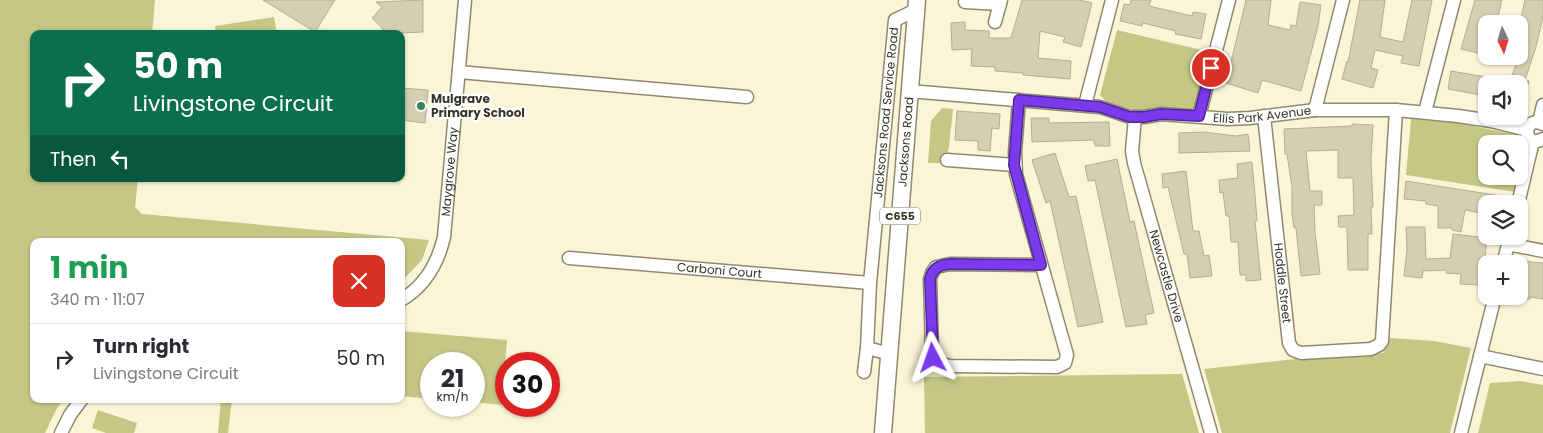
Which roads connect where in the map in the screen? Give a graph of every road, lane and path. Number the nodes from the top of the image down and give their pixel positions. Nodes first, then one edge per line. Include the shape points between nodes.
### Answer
1 (465, 0) edge
2 (1112, 0) edge
3 (1229, 0) edge
4 (1343, 0) edge
5 (1454, 0) edge
6 (965, 2) dead end
7 (1001, 2) edge
8 (917, 5) edge
9 (995, 22) dead end
10 (459, 72) junction
11 (909, 91) junction
12 (746, 97) dead end
13 (1019, 100) junction
14 (1085, 105) junction
15 (1543, 105) edge
16 (1315, 110) junction
17 (1396, 110) junction
18 (1425, 112) junction
19 (1199, 116) junction
20 (1264, 116) junction
21 (1135, 117) junction
22 (1541, 123) edge
23 (1534, 137) edge
24 (944, 160) dead end
25 (1014, 165) junction
26 (1520, 195) edge
27 (1524, 245) edge
28 (1543, 251) edge
29 (569, 258) dead end
30 (1041, 265) junction
31 (870, 283) junction
32 (405, 297) edge
33 (1493, 305) edge
34 (866, 348) junction
35 (890, 354) junction
36 (1480, 356) junction
37 (1543, 369) edge
38 (864, 372) dead end
39 (79, 403) edge
40 (1462, 428) edge
41 (1210, 429) edge
42 (884, 432) edge
43 (61, 433) edge

1 - 10 street, Maygrove Way
2 - 14 street
3 - 19 street
4 - 16 street
5 - 18 street
6 - 7 street
7 - 9 street
8 - 11 main road, Jacksons Road / C655
8 - 31 street, Jacksons Road Service Road via 895,20
10 - 12 street
10 - 32 street, Maygrove Way via 442,247 429,274
11 - 13 street, Ellis Park Avenue
11 - 35 main road, Jacksons Road / C655
13 - 14 street, Ellis Park Avenue
13 - 25 street
14 - 21 street, Ellis Park Avenue
15 - 22 street
16 - 17 street, Ellis Park Avenue
16 - 20 street, Ellis Park Avenue
17 - 18 street, Ellis Park Avenue
17 - 20 street, Hoddle Street via 1383,336 1379,345 1370,349 1301,353 1290,347
18 - 23 street, Ellis Park Avenue via 1492,121
19 - 20 street, Ellis Park Avenue via 1228,119
19 - 21 street, Ellis Park Avenue via 1161,114
21 - 41 street, Newcastle Drive via 1134,163
22 - 23 street via 1532,123
23 - 26 street
24 - 25 street
25 - 30 street
27 - 28 street
29 - 31 street, Carboni Court
30 - 30 street via 1068,355 1065,363 1057,367 949,366 936,362 932,352 930,279 936,267 950,264
31 - 34 street, Jacksons Road Service Road
33 - 36 street
34 - 35 street
34 - 38 street, Jacksons Road Service Road
35 - 42 main road, Jacksons Road / C655
36 - 37 street
36 - 40 street
39 - 43 street

